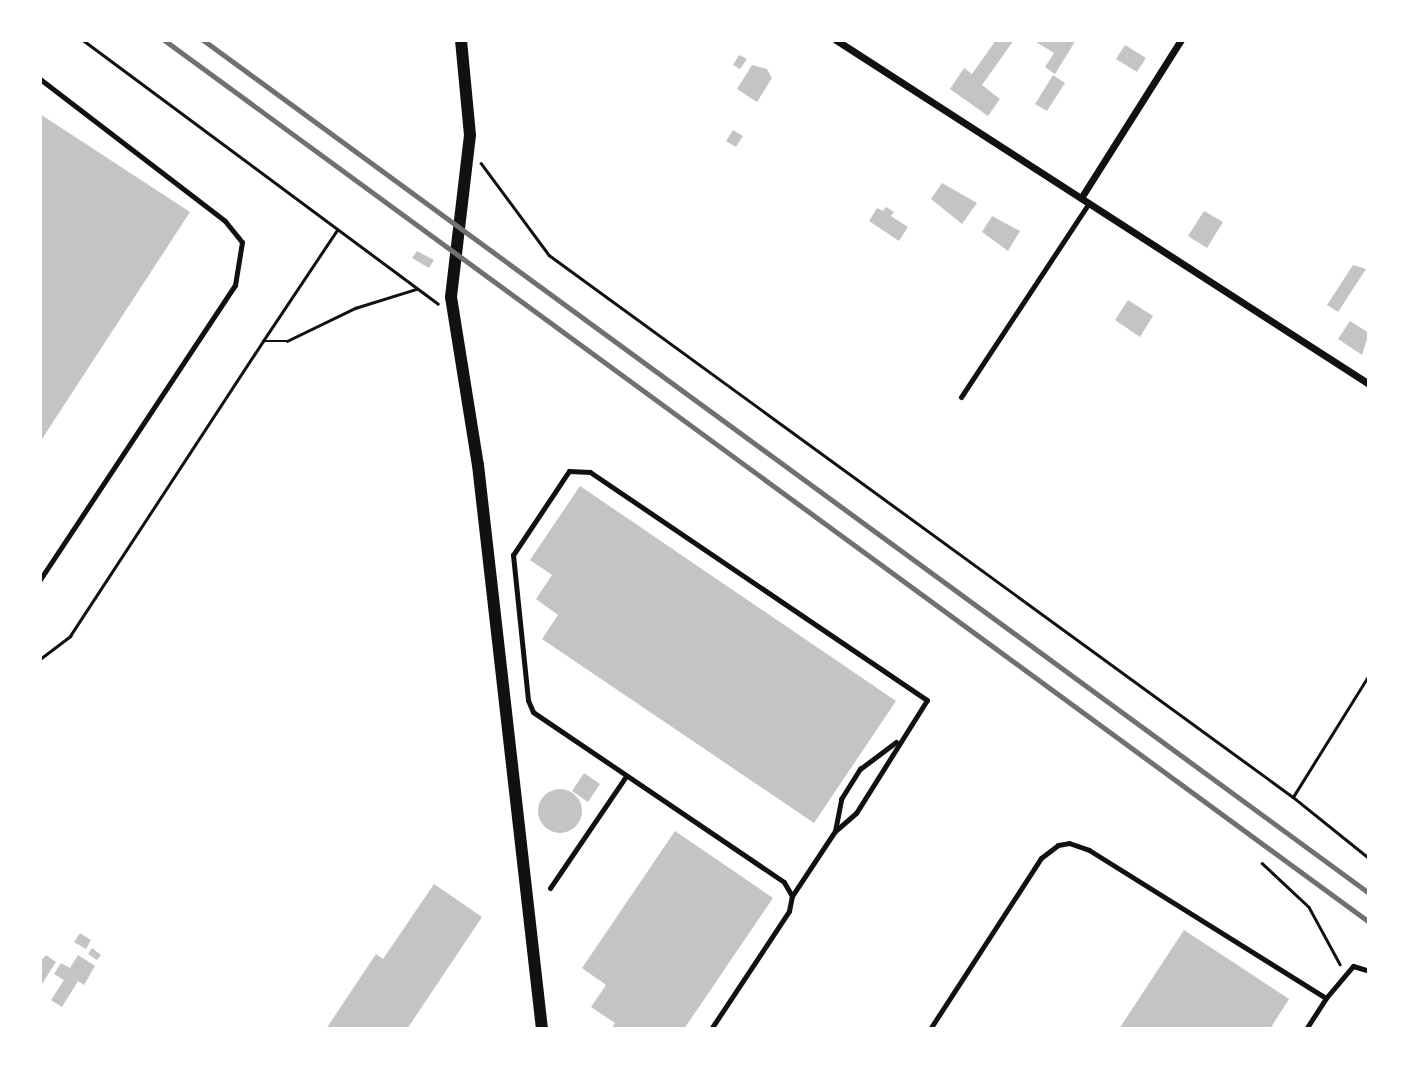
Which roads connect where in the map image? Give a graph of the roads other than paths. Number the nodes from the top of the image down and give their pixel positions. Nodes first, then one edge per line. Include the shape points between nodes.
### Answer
1 (461, 40) edge
2 (836, 40) edge
3 (1181, 40) edge
4 (40, 79) edge
5 (1081, 198) junction
6 (1089, 203) junction
7 (1369, 384) edge
8 (961, 397) dead end
9 (40, 580) edge
10 (898, 741) junction
11 (626, 776) junction
12 (835, 831) junction
13 (550, 888) dead end
14 (792, 896) junction
15 (1369, 971) edge
16 (1326, 998) junction
17 (542, 1029) edge
18 (711, 1029) edge
19 (930, 1029) edge
20 (1306, 1029) edge

1 - 17 street via 470,114 469,156 452,267 452,314 478,466
2 - 5 street
3 - 5 street
4 - 9 lane via 225,221 242,242 235,285
5 - 6 street
6 - 7 street
6 - 8 lane
10 - 11 lane via 927,700 590,472 576,468 562,475 513,555 528,700 543,721
10 - 12 lane via 856,813
10 - 12 lane via 860,769 841,799
11 - 13 lane
11 - 14 lane via 784,881
12 - 14 lane
14 - 18 lane via 789,911
15 - 16 lane via 1353,966
16 - 19 lane via 1089,850 1069,843 1041,858
16 - 20 lane

